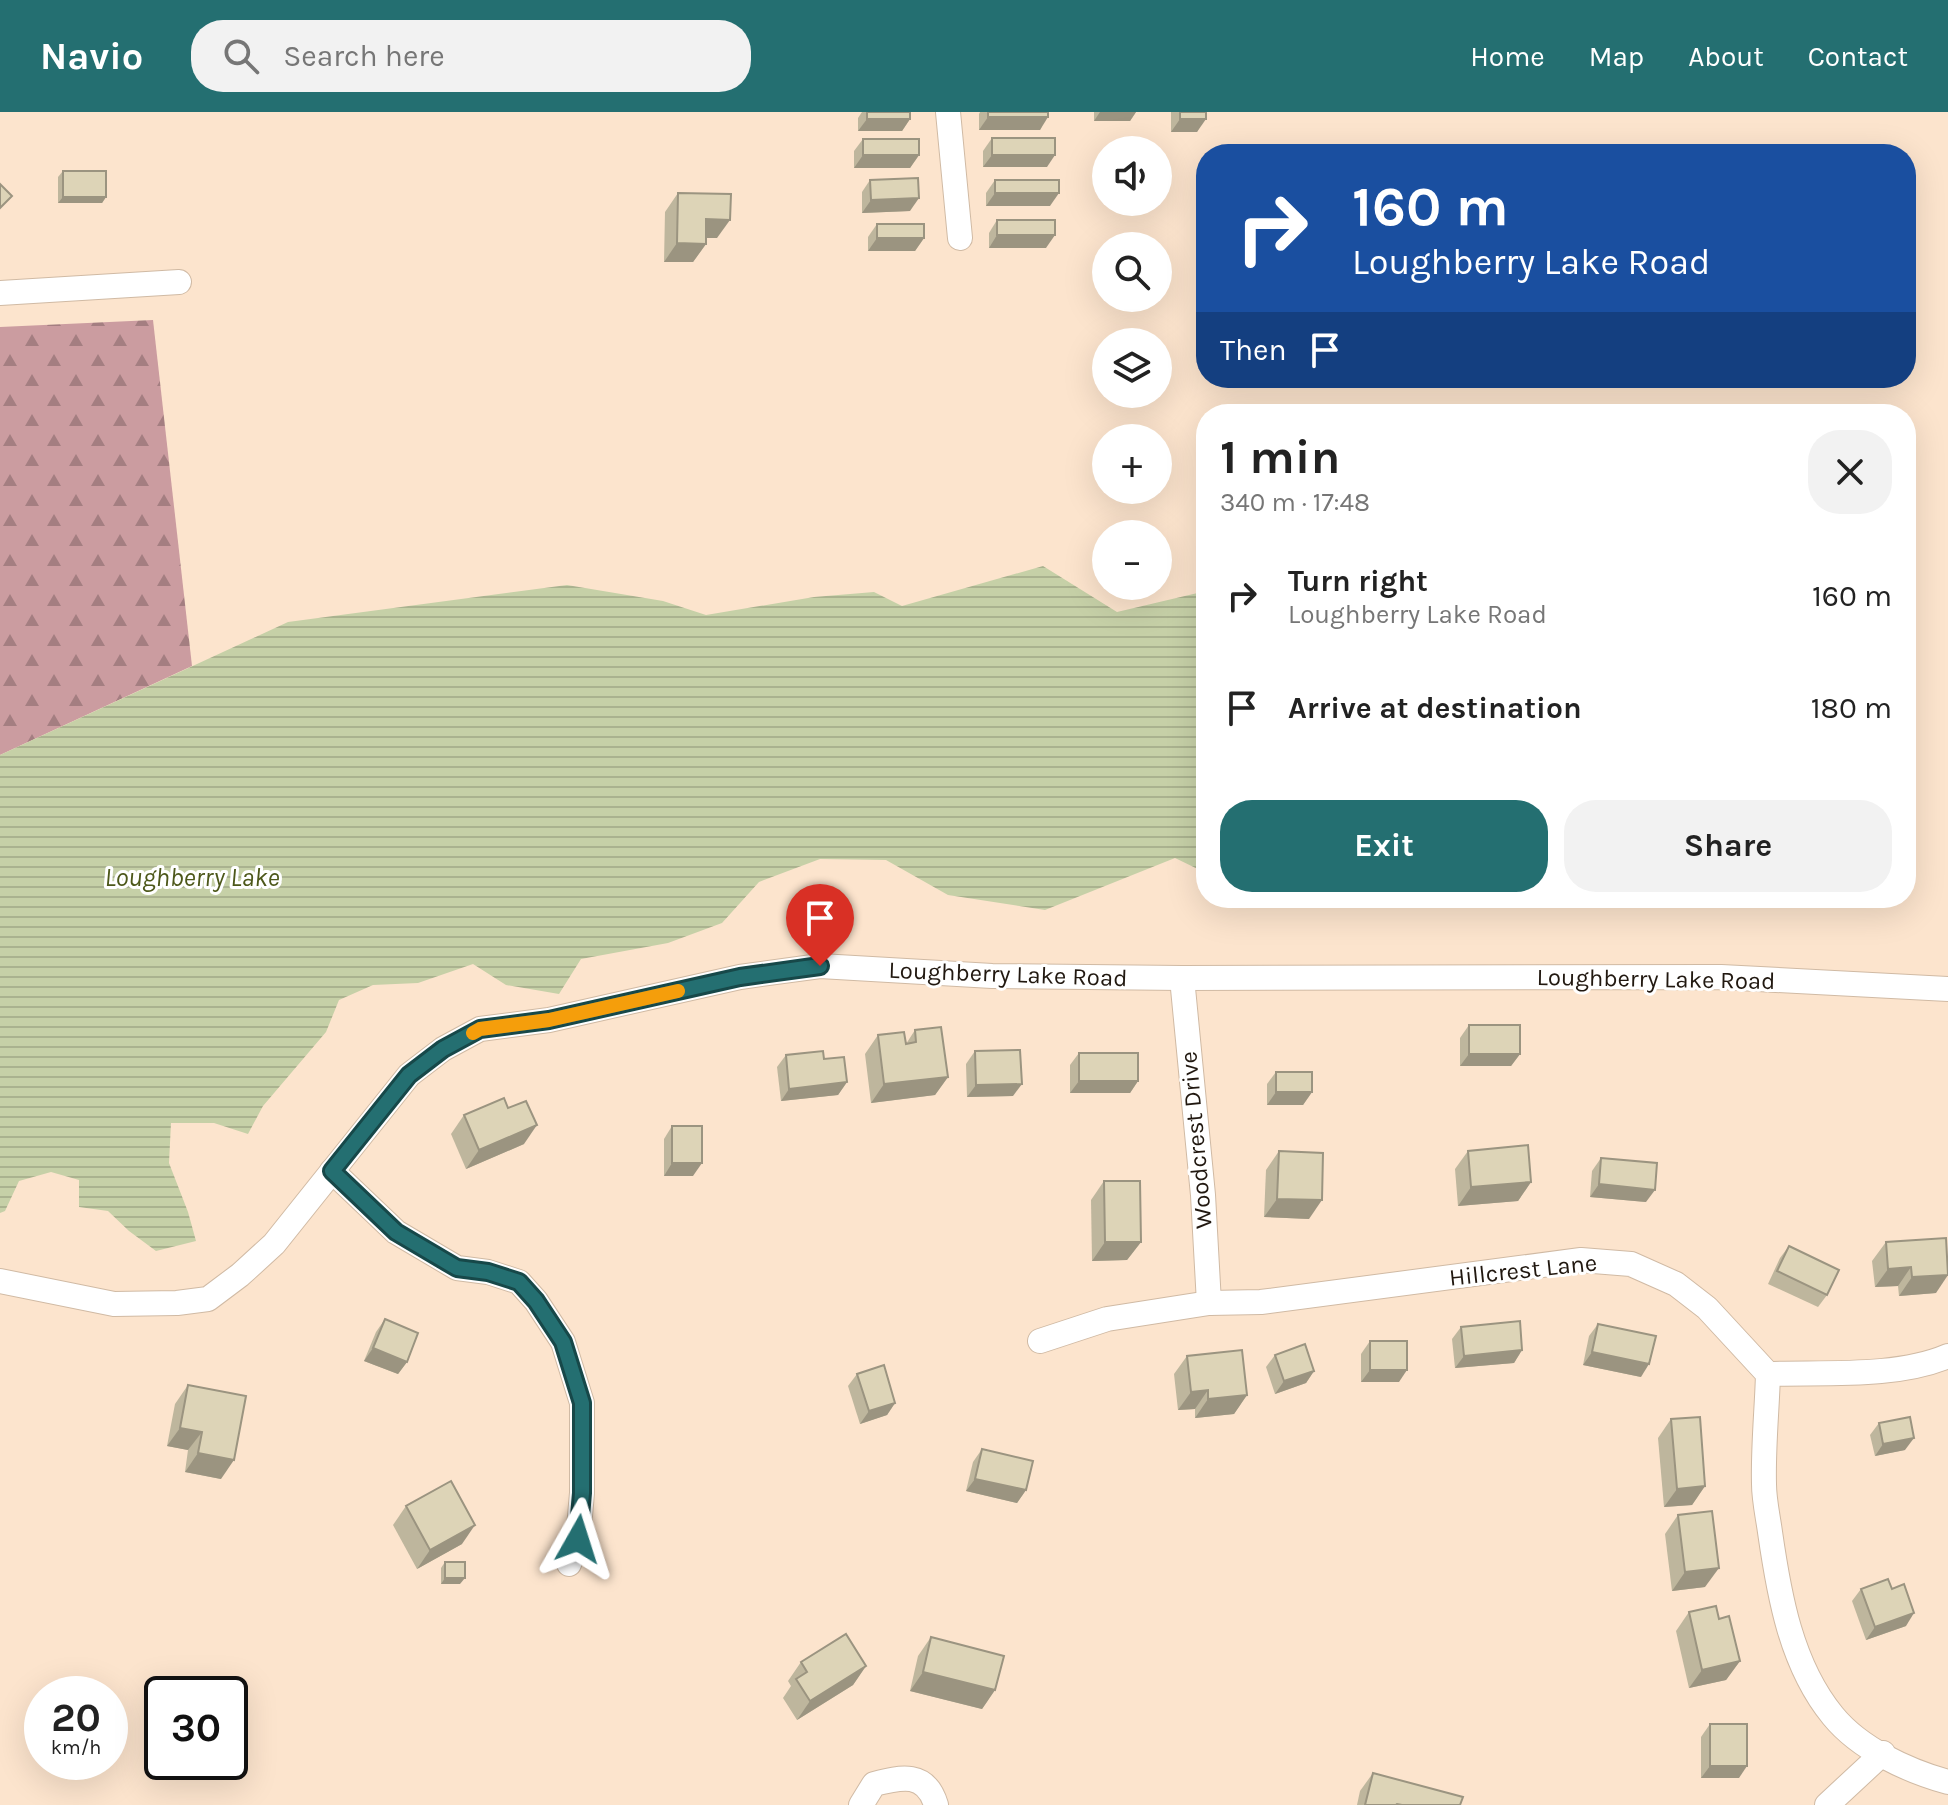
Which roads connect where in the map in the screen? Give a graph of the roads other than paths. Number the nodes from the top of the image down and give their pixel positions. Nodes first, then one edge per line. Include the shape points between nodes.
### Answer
1 (948, 112) edge
2 (960, 238) dead end
3 (179, 282) dead end
4 (0, 293) edge
5 (1182, 978) junction
6 (1948, 989) edge
7 (332, 1171) junction
8 (0, 1281) edge
9 (1209, 1303) junction
10 (1040, 1341) dead end
11 (1948, 1356) edge
12 (1768, 1374) junction
13 (569, 1564) dead end
14 (1883, 1753) junction
15 (1948, 1782) edge
16 (861, 1805) edge
17 (936, 1805) edge
18 (1827, 1805) edge

1 - 2 street
3 - 4 street
5 - 6 street, Loughberry Lake Road via 1721,977
5 - 7 street, Loughberry Lake Road via 992,976 820,966 480,1029 409,1075
5 - 9 street, Woodcrest Drive
7 - 8 street, Loughberry Lake Road via 274,1244 208,1299 114,1304
7 - 13 street via 396,1232 457,1268 519,1282 563,1342 582,1403 582,1493 578,1539
9 - 10 street, Hillcrest Lane via 1107,1319
9 - 12 street, Hillcrest Lane via 1261,1302 1581,1260 1631,1264 1676,1284 1707,1308
11 - 12 street via 1876,1370
12 - 14 street via 1764,1485 1788,1627 1802,1666 1832,1715
14 - 15 street via 1919,1774
14 - 18 street
16 - 17 street via 874,1784 903,1777 924,1783

